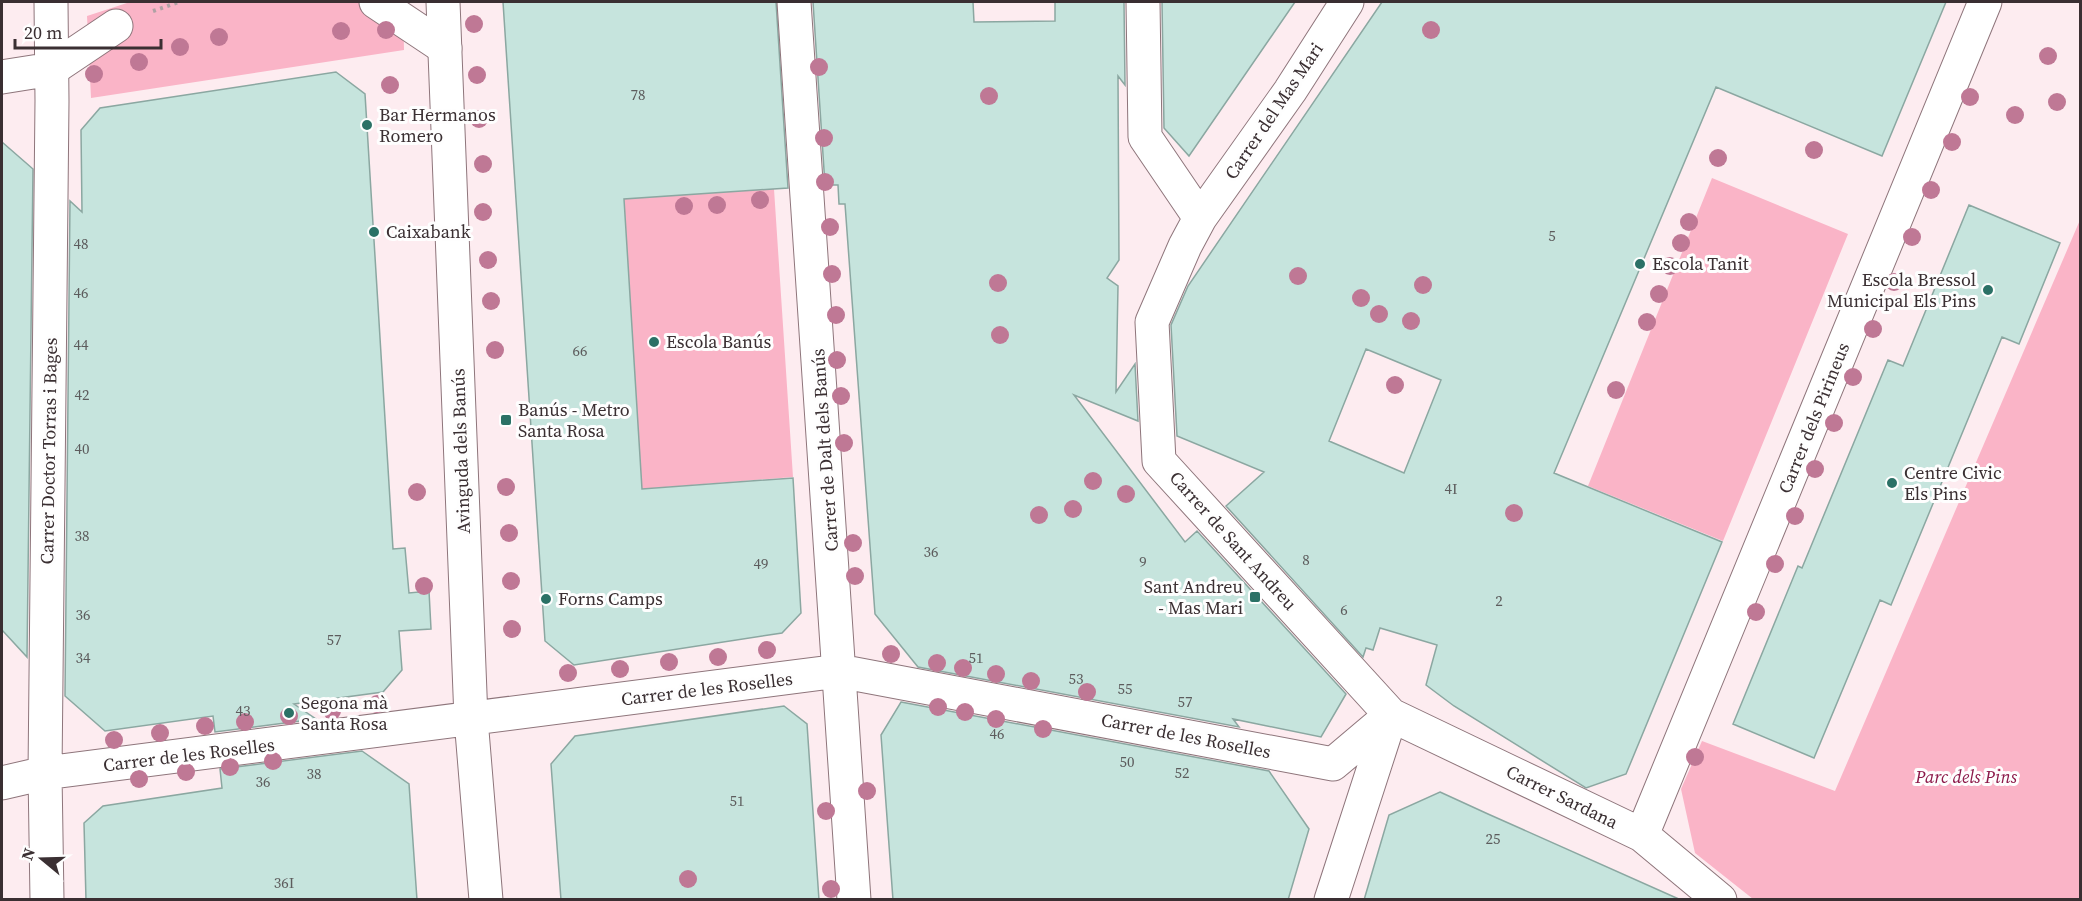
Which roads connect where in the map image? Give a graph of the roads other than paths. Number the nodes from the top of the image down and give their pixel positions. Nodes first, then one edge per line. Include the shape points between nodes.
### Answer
1 (51, 2) edge
2 (376, 2) edge
3 (443, 2) edge
4 (794, 2) edge
5 (1143, 2) edge
6 (1347, 2) edge
7 (1985, 2) edge
8 (116, 26) dead end
9 (445, 48) junction
10 (52, 69) junction
11 (2, 77) edge
12 (1200, 218) junction
13 (839, 671) junction
14 (1391, 715) junction
15 (471, 719) junction
16 (45, 773) junction
17 (2, 783) edge
18 (1642, 835) junction
19 (47, 900) edge
20 (486, 900) edge
21 (854, 900) edge
22 (1331, 900) edge
23 (1720, 900) edge

1 - 10 street, Carrer Doctor Torras i Bages
2 - 9 street
3 - 9 street, Avinguda dels Banús
4 - 13 street, Carrer de Dalt dels Banús
5 - 12 street via 1145,137
6 - 12 street, Carrer del Mas Mari
7 - 18 street, Carrer dels Pirineus
8 - 10 street
9 - 15 street, Avinguda dels Banús
10 - 11 street
10 - 16 street, Carrer Doctor Torras i Bages
12 - 14 street, Carrer de Sant Andreu via 1152,322 1160,461
13 - 14 street, Carrer de les Roselles via 1334,764
13 - 15 street, Carrer de les Roselles
13 - 21 street, Carrer de Dalt dels Banús
14 - 18 street, Carrer Sardana
14 - 22 street
15 - 16 street, Carrer de les Roselles
15 - 20 street, Avinguda dels Banús
16 - 17 street, Carrer de les Roselles
16 - 19 street, Carrer Doctor Torras i Bages
18 - 23 street, Carrer Sardana

